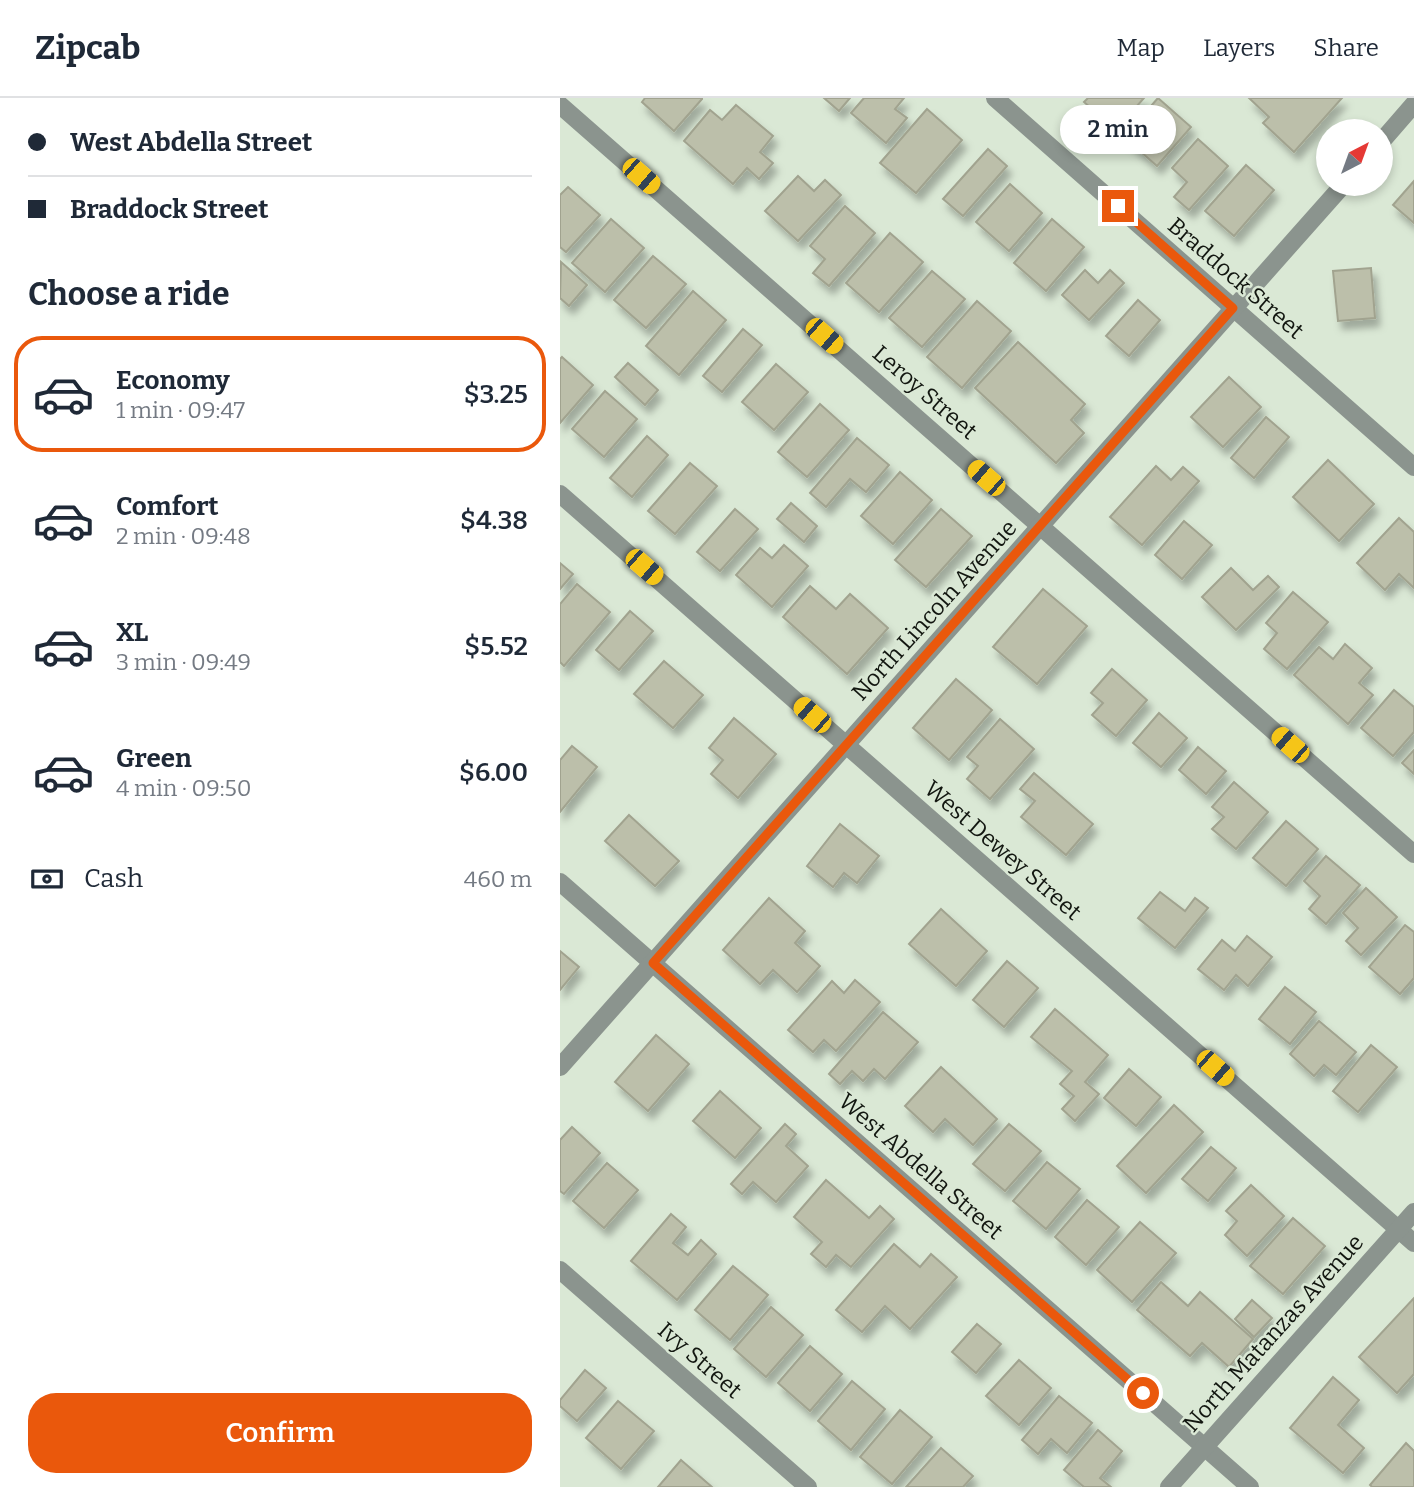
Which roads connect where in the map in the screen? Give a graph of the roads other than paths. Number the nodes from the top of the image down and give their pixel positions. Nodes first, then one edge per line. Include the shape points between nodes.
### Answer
1 (995, 98) edge
2 (1414, 104) edge
3 (560, 105) edge
4 (1393, 128) edge
5 (1333, 196) edge
6 (1233, 308) junction
7 (1414, 467) edge
8 (560, 494) edge
9 (1041, 526) junction
10 (846, 745) junction
11 (1414, 854) edge
12 (560, 882) edge
13 (653, 963) junction
14 (560, 1067) edge
15 (1414, 1212) edge
16 (1399, 1230) junction
17 (1414, 1243) edge
18 (560, 1270) edge
19 (1204, 1447) junction
20 (808, 1487) edge
21 (1169, 1487) edge
22 (1250, 1487) edge

1 - 6 street, Braddock Street
2 - 4 street
3 - 9 street, Leroy Street
5 - 6 street, North Lincoln Avenue
6 - 7 street, Braddock Street
6 - 9 street, North Lincoln Avenue
8 - 10 street, West Dewey Street
9 - 10 street, North Lincoln Avenue
9 - 11 street, Leroy Street
10 - 13 street, North Lincoln Avenue
10 - 16 street, West Dewey Street
12 - 13 street, West Abdella Street
13 - 14 street, North Lincoln Avenue
13 - 19 street, West Abdella Street
15 - 16 street, North Matanzas Avenue
16 - 17 street, West Dewey Street
16 - 19 street, North Matanzas Avenue
18 - 20 street, Ivy Street
19 - 21 street, North Matanzas Avenue
19 - 22 street, West Abdella Street

